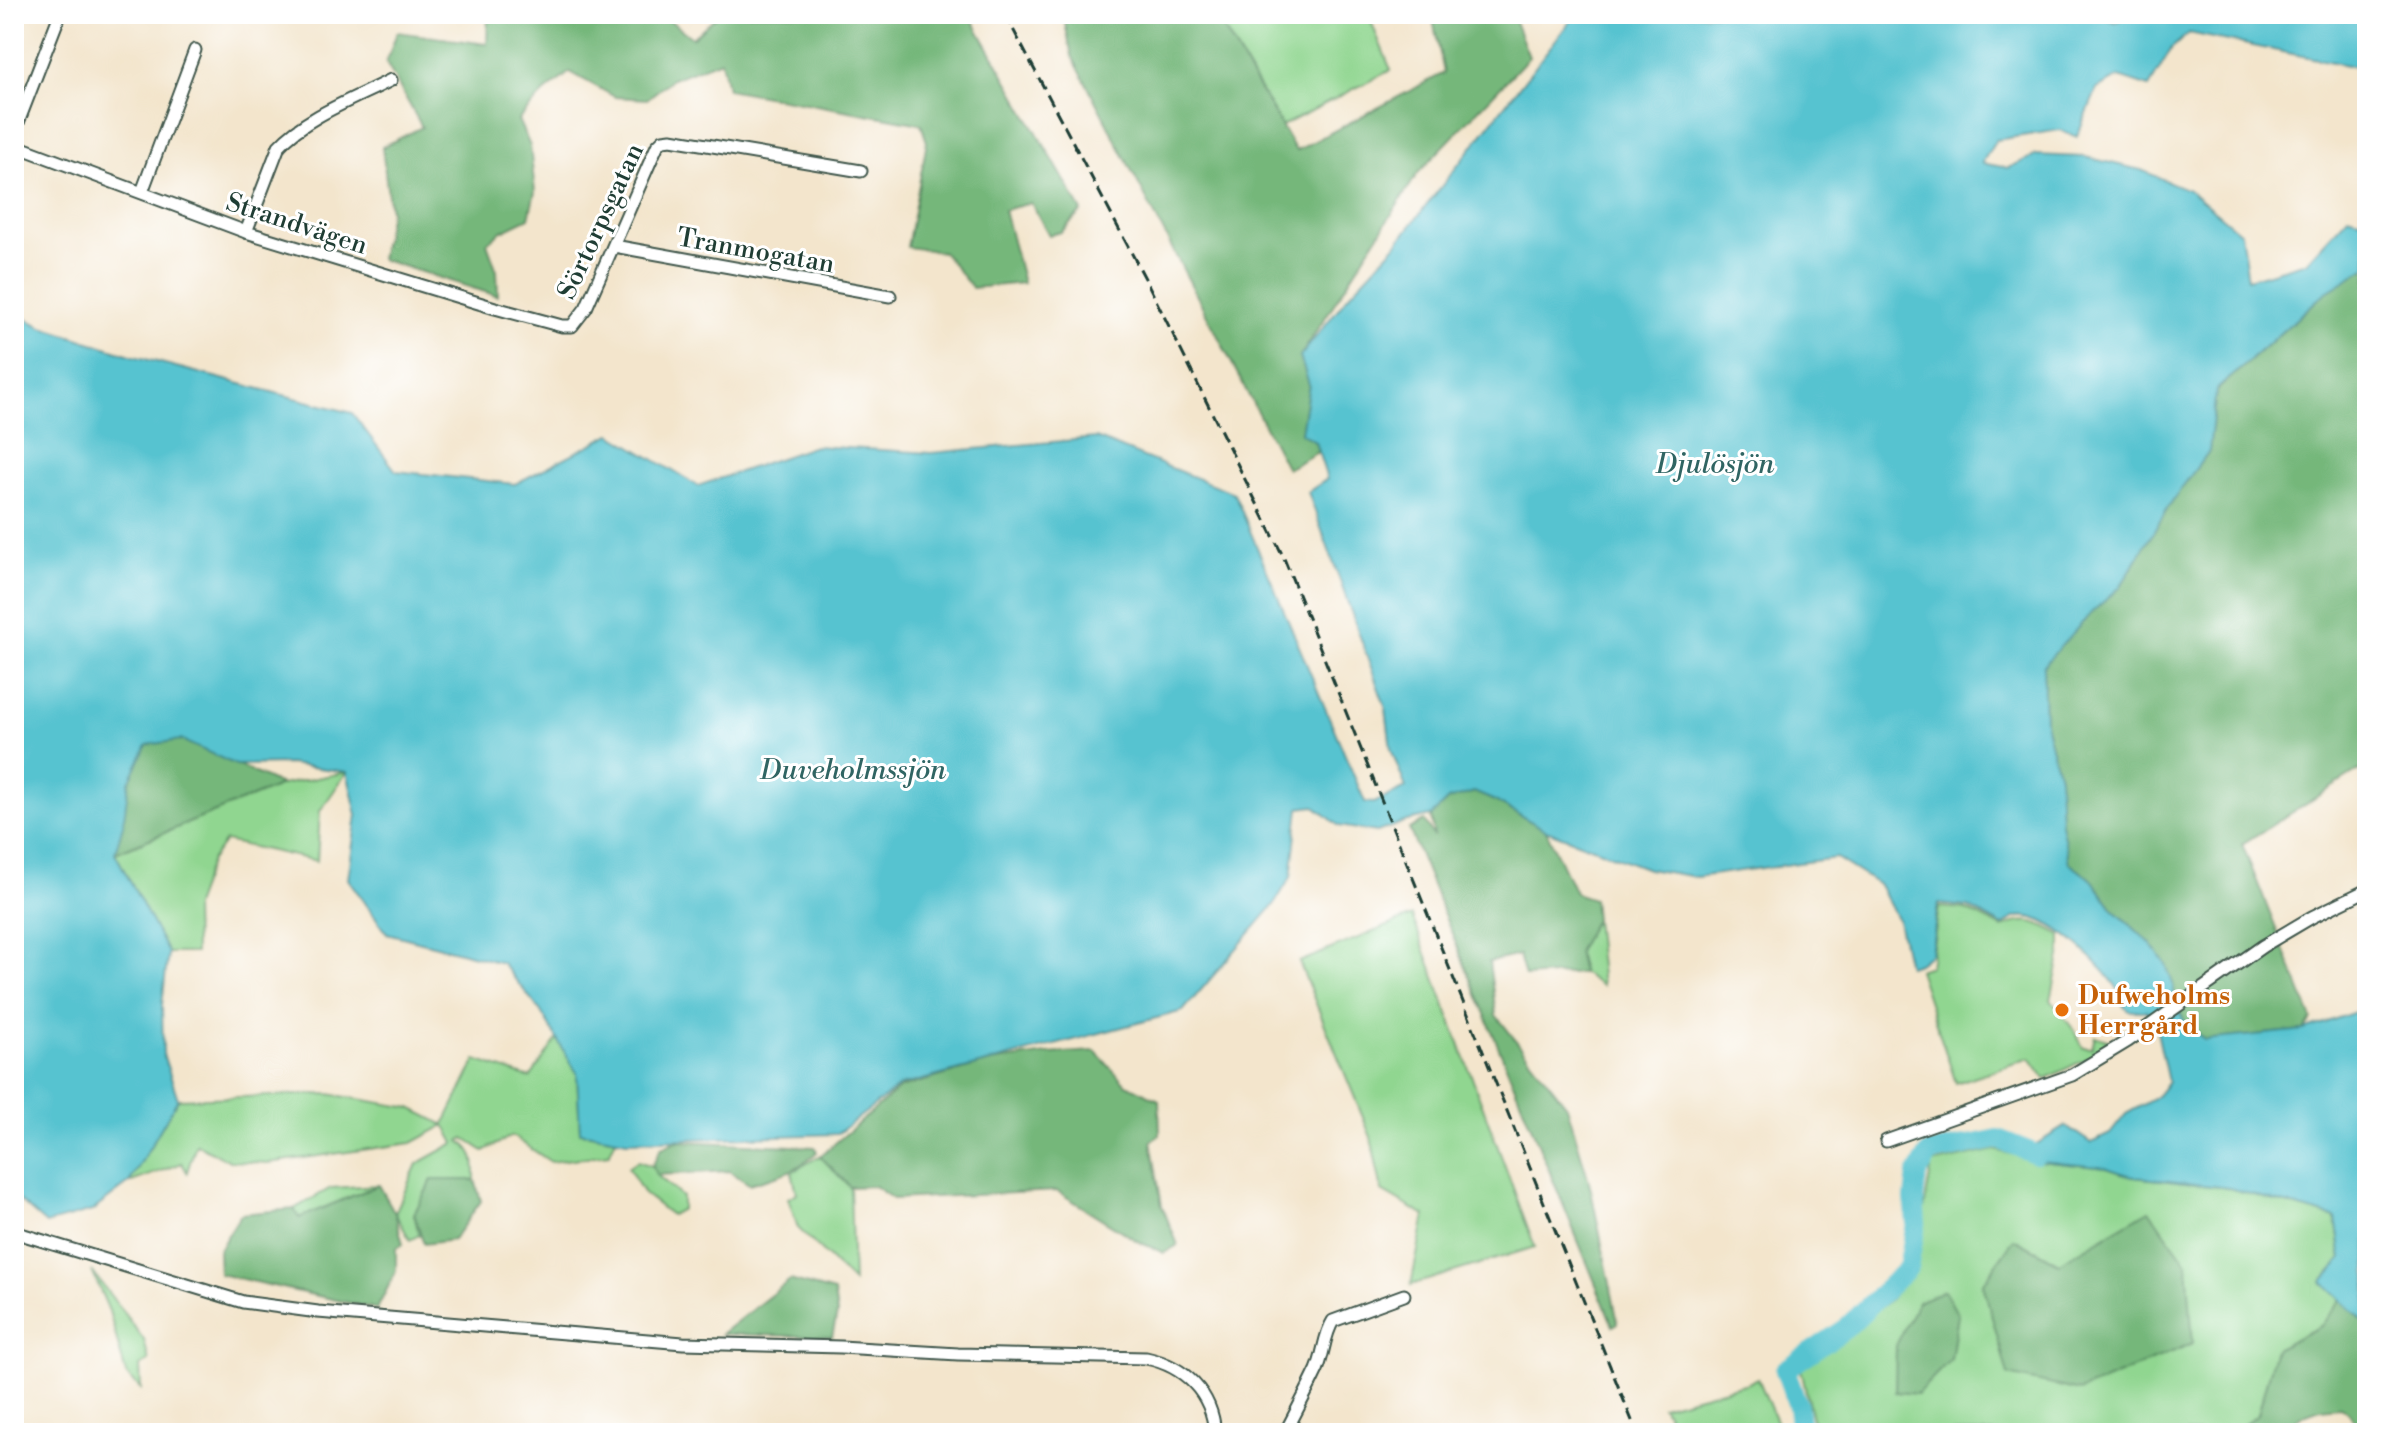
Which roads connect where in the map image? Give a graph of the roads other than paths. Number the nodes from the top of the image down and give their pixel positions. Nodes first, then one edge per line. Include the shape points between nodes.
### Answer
1 (60, 14) edge
2 (195, 50) dead end
3 (391, 80) dead end
4 (14, 133) edge
5 (14, 145) edge
6 (861, 171) dead end
7 (142, 192) junction
8 (246, 232) junction
9 (614, 246) junction
10 (890, 296) dead end
11 (572, 326) joint
12 (2367, 890) edge
13 (1886, 1141) dead end
14 (14, 1232) edge
15 (1404, 1295) dead end
16 (1215, 1433) edge
17 (1285, 1433) edge

1 - 4 street
2 - 7 street
3 - 8 street via 286,138
5 - 7 street, Strandvägen
6 - 9 street, Sörtorpsgatan via 663,140
7 - 8 street, Strandvägen
8 - 11 street, Strandvägen via 495,308
9 - 10 street, Tranmogatan
9 - 11 street, Sörtorpsgatan via 586,308
12 - 13 street via 2263,946 2072,1075
14 - 16 street via 243,1302 318,1312 683,1343 1146,1358 1162,1361 1199,1387
15 - 17 street via 1333,1321 1317,1369

